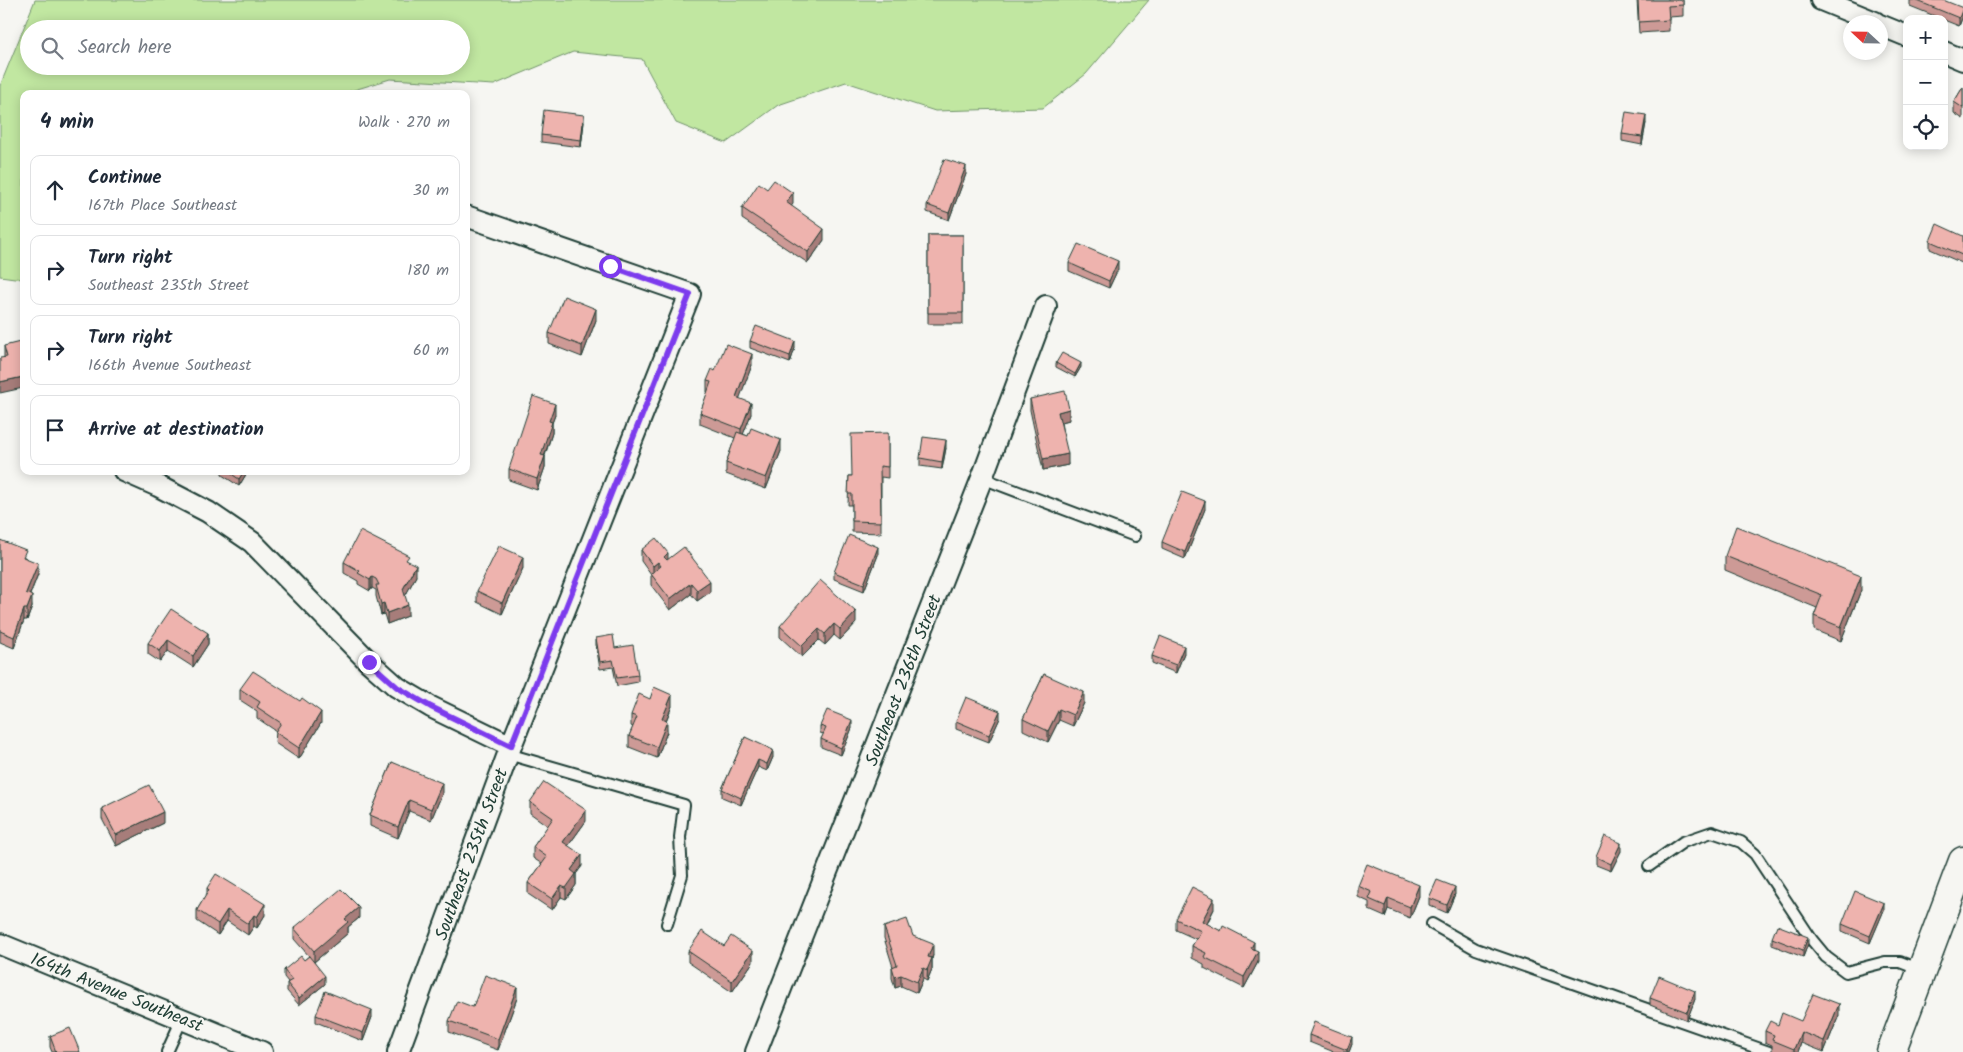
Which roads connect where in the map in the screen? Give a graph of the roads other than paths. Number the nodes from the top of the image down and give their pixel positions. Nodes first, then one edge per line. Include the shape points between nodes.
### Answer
1 (1820, 0) edge
2 (1858, 15) edge
3 (1888, 28) edge
4 (1903, 34) edge
5 (1948, 54) edge
6 (1963, 60) edge
7 (470, 217) edge
8 (1046, 306) dead end
9 (133, 475) edge
10 (982, 478) junction
11 (1135, 536) dead end
12 (510, 750) junction
13 (1963, 862) edge
14 (1649, 866) dead end
15 (667, 924) dead end
16 (1432, 924) dead end
17 (0, 944) edge
18 (1922, 970) junction
19 (182, 1019) junction
20 (167, 1052) edge
21 (262, 1052) edge
22 (398, 1052) edge
23 (756, 1052) edge
24 (1769, 1052) edge
25 (1891, 1052) edge

1 - 2 street
3 - 4 street
5 - 6 street
7 - 12 street, Southeast 235th Street via 690,294
8 - 10 street, Southeast 236th Street
9 - 12 street via 208,512 252,542 397,687
10 - 11 lane
10 - 23 street, Southeast 236th Street
12 - 15 lane via 684,805 680,837 682,875
12 - 22 street, Southeast 235th Street
13 - 18 main road
14 - 18 lane via 1683,842 1712,832 1741,842 1755,854 1812,940 1826,957 1846,972 1885,962 1900,962
16 - 24 lane via 1476,949
17 - 19 street, 164th Avenue Southeast
18 - 25 main road
19 - 20 lane
19 - 21 street, 164th Avenue Southeast

